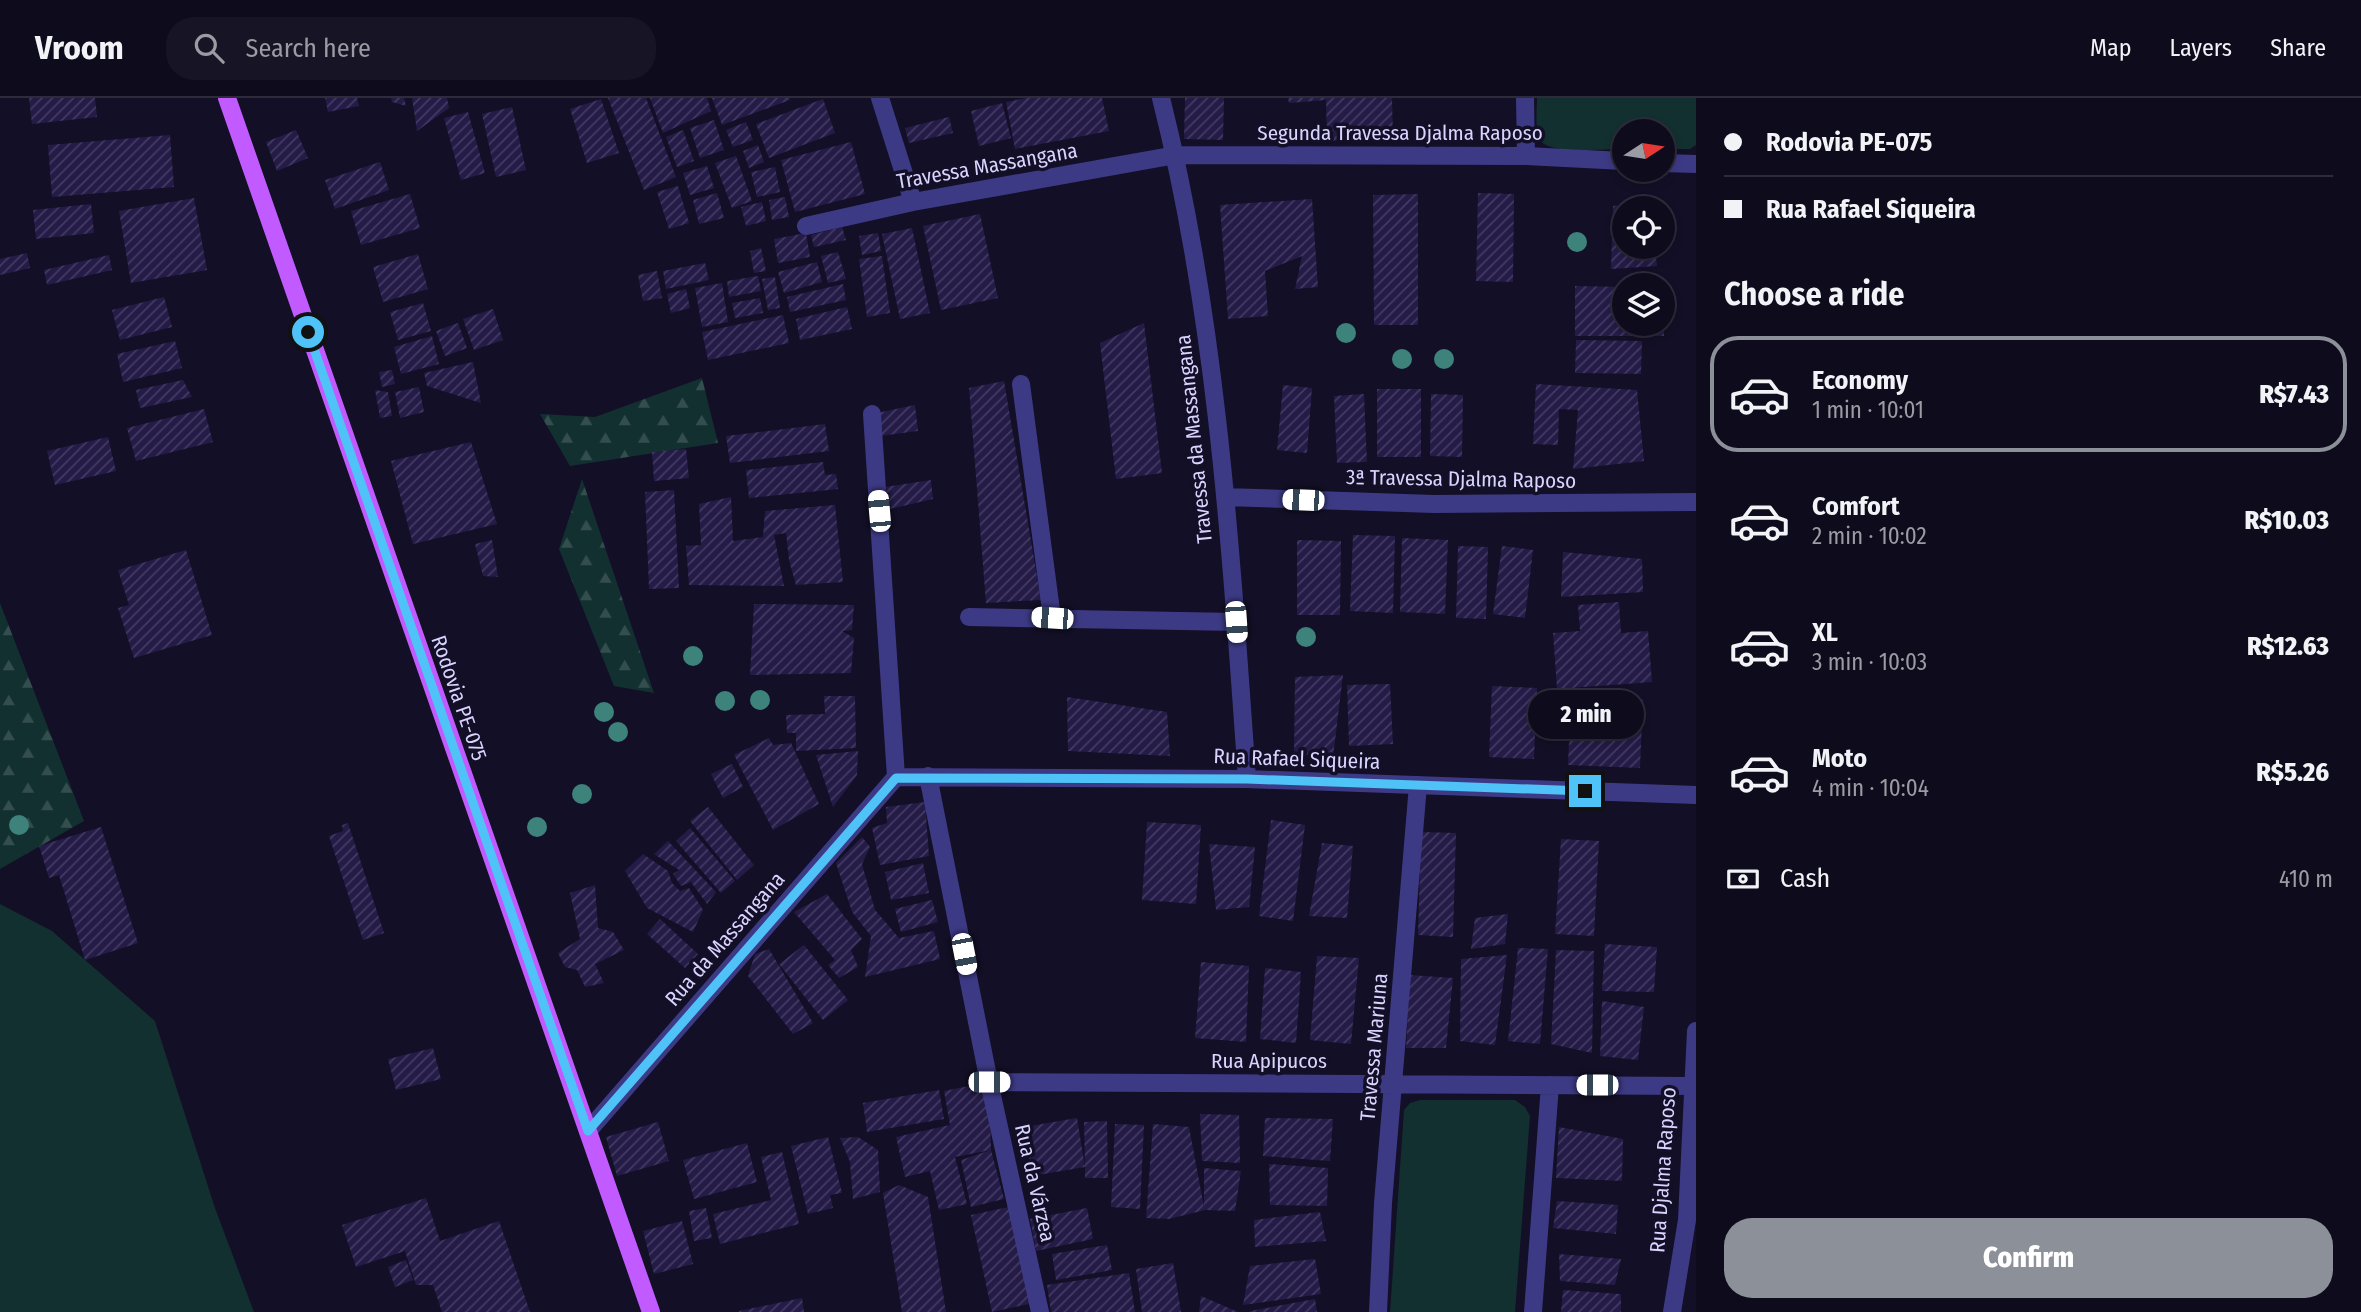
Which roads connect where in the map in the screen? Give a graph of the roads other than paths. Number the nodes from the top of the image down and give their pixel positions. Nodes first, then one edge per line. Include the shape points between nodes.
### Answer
1 (227, 98) edge
2 (880, 98) edge
3 (1161, 98) edge
4 (1525, 98) edge
5 (1175, 155) junction
6 (1526, 156) junction
7 (1612, 160) edge
8 (1675, 163) edge
9 (1696, 164) edge
10 (913, 202) junction
11 (806, 226) dead end
12 (1021, 384) dead end
13 (872, 414) dead end
14 (1225, 497) junction
15 (1696, 502) edge
16 (969, 617) dead end
17 (1052, 618) junction
18 (1236, 622) junction
19 (928, 776) junction
20 (896, 778) junction
21 (1247, 779) junction
22 (1418, 785) junction
23 (1696, 795) edge
24 (1696, 1031) edge
25 (989, 1082) junction
26 (1394, 1084) junction
27 (1550, 1085) junction
28 (1691, 1086) junction
29 (588, 1131) junction
30 (651, 1312) edge
31 (1040, 1312) edge
32 (1378, 1312) edge
33 (1533, 1312) edge
34 (1672, 1312) edge

1 - 29 main road, Rodovia PE-075
2 - 10 street
3 - 5 street, Travessa da Massangana
4 - 6 street
5 - 6 street, Segunda Travessa Djalma Raposo
5 - 10 street, Travessa Massangana
5 - 14 street, Travessa da Massangana via 1205,326
6 - 7 street, Segunda Travessa Djalma Raposo
8 - 9 street
10 - 11 street, Travessa Massangana
12 - 17 street
13 - 20 street
14 - 15 street, 3ª Travessa Djalma Raposo via 1434,504
14 - 18 street, Travessa da Massangana
16 - 17 street
17 - 18 street
18 - 21 street, Travessa da Massangana
19 - 20 street, Rua Rafael Siqueira
19 - 21 street, Rua Rafael Siqueira
19 - 25 street, Rua da Várzea
20 - 29 street, Rua da Massangana
21 - 22 street, Rua Rafael Siqueira
22 - 23 street, Rua Rafael Siqueira
22 - 26 street, Travessa Mariuna
24 - 28 street, Rua Djalma Raposo
25 - 26 street, Rua Apipucos
25 - 31 street, Rua da Várzea
26 - 27 street, Rua Apipucos
26 - 32 street, Travessa Mariuna
27 - 28 street, Rua Apipucos
27 - 33 street
28 - 34 street, Rua Djalma Raposo via 1687,1220
29 - 30 main road, Rodovia PE-075

